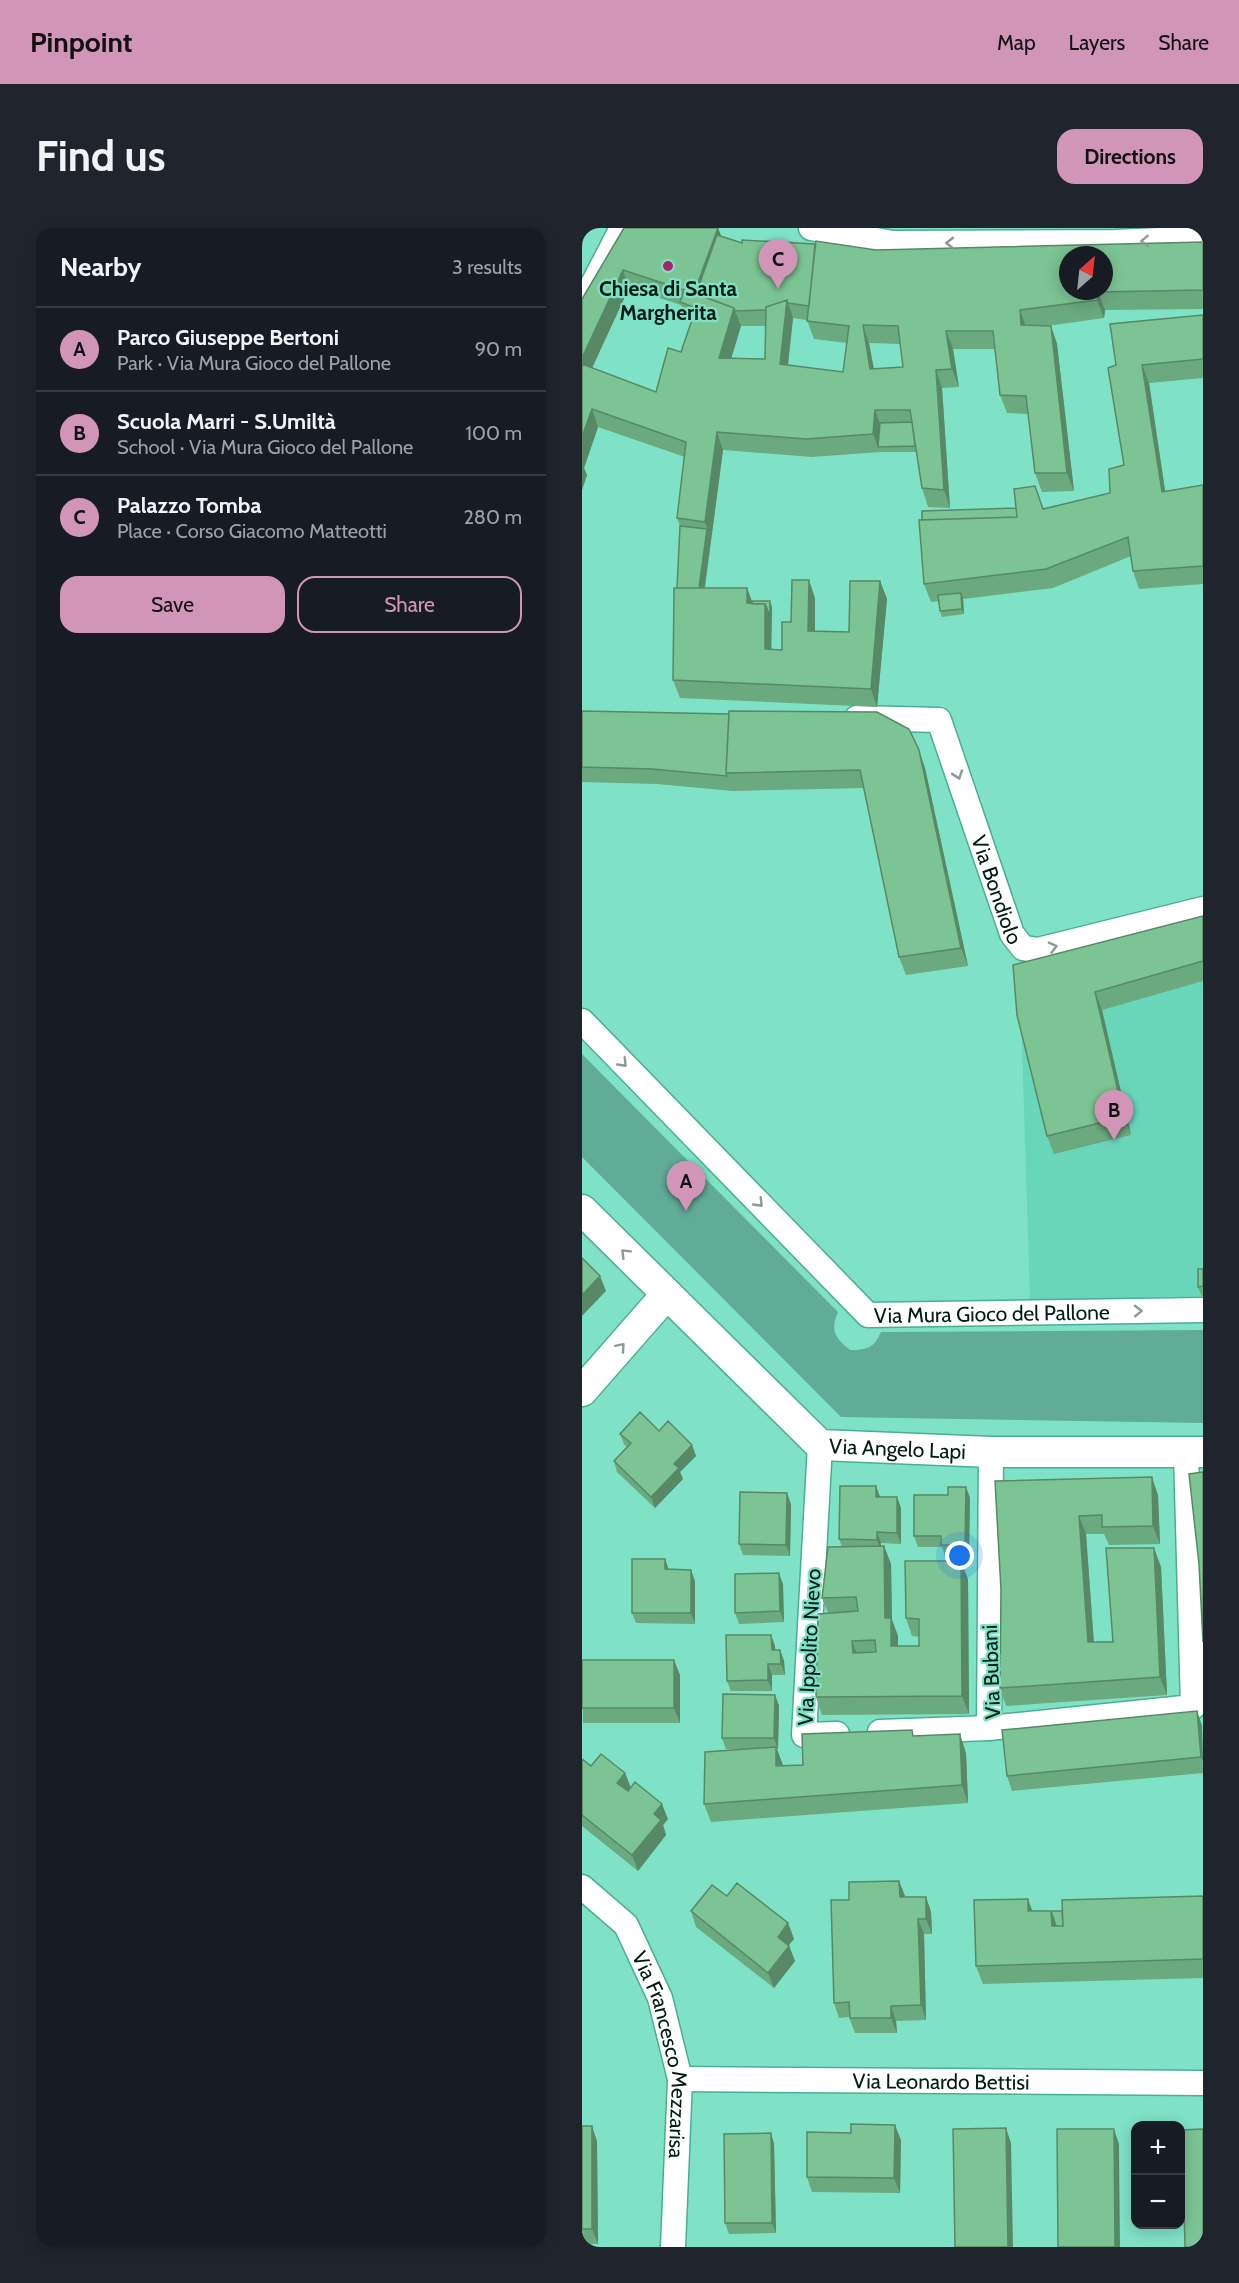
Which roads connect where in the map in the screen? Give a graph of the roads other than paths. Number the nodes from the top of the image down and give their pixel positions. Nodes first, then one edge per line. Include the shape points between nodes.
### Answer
1 (622, 228) edge
2 (811, 228) edge
3 (1203, 238) edge
4 (582, 305) edge
5 (832, 718) edge
6 (1203, 909) edge
7 (582, 1021) edge
8 (582, 1210) edge
9 (667, 1294) junction
10 (1203, 1310) edge
11 (582, 1390) edge
12 (820, 1445) junction
13 (991, 1452) junction
14 (1194, 1452) edge
15 (989, 1728) junction
16 (582, 1887) edge
17 (680, 2079) junction
18 (1203, 2083) edge
19 (673, 2247) edge

1 - 4 street
3 -> 2 street via 892,243
5 -> 6 street, Via Bondiolo via 939,720 1012,934 1023,948 1038,950
7 -> 10 street, Via Mura Gioco del Pallone via 868,1315
9 -> 8 street, Via Angelo Lapi
11 -> 9 street
9 - 12 street, Via Angelo Lapi
12 - 13 street, Via Angelo Lapi
12 - 15 street, Via Ippolito Nievo via 804,1735
13 - 14 street, Via Angelo Lapi
13 - 15 street, Via Bubani
14 - 15 street, Via Bubani via 1193,1707
16 - 17 street, Via Francesco Mezzarisa via 626,1925 660,1998
17 - 18 street, Via Leonardo Bettisi
17 - 19 street, Via Francesco Mezzarisa

